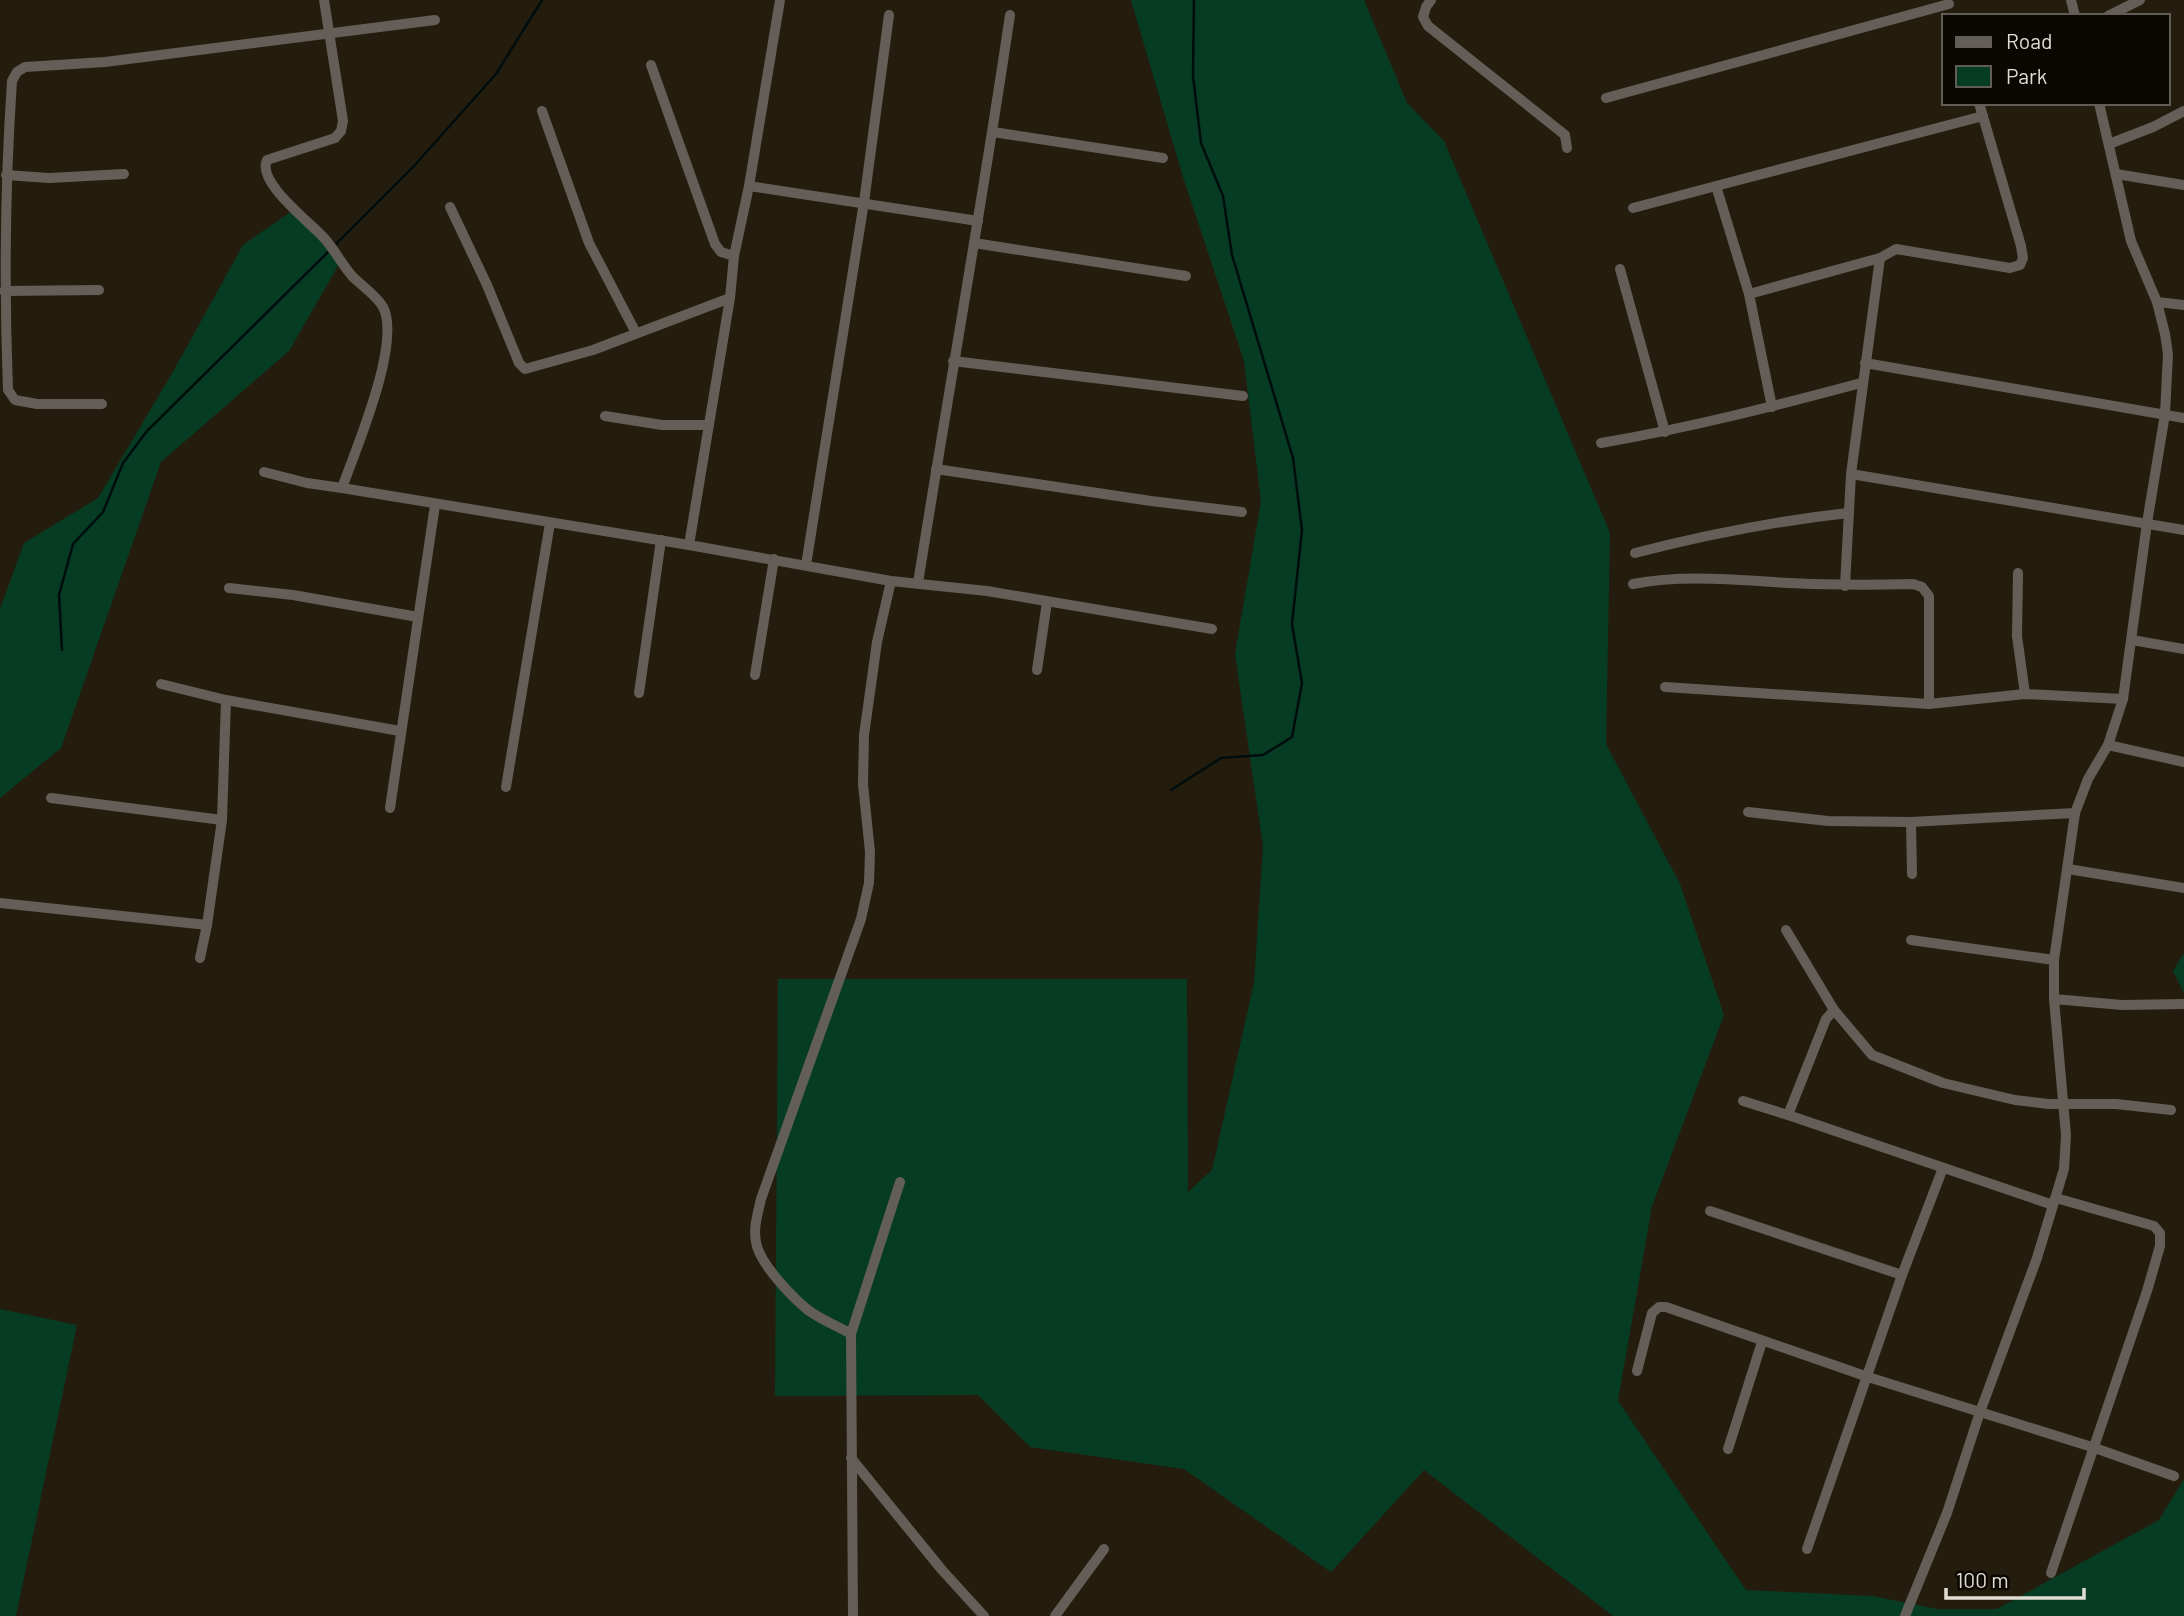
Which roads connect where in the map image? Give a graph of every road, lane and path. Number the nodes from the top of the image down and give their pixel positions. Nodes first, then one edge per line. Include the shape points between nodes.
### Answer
1 (324, 0) edge
2 (780, 0) edge
3 (1431, 0) edge
4 (2140, 0) edge
5 (1949, 2) edge
6 (2112, 14) edge
7 (889, 15) dead end
8 (1010, 15) dead end
9 (435, 20) dead end
10 (330, 33) junction
11 (651, 65) dead end
12 (1606, 98) dead end
13 (1980, 105) edge
14 (2099, 105) edge
15 (542, 111) dead end
16 (2184, 111) edge
17 (1983, 116) junction
18 (993, 132) junction
19 (2109, 144) junction
20 (1567, 148) dead end
21 (1163, 158) dead end
22 (124, 174) dead end
23 (2116, 174) junction
24 (6, 175) junction
25 (2184, 185) edge
26 (749, 186) junction
27 (1716, 186) junction
28 (864, 202) junction
29 (450, 207) dead end
30 (1633, 208) dead end
31 (978, 221) junction
32 (974, 243) junction
33 (734, 256) junction
34 (1880, 258) junction
35 (1619, 269) dead end
36 (1186, 276) dead end
37 (99, 289) dead end
38 (5, 291) junction
39 (1749, 294) junction
40 (730, 298) junction
41 (2157, 302) junction
42 (2184, 305) edge
43 (636, 333) junction
44 (953, 360) junction
45 (1865, 363) junction
46 (1861, 383) junction
47 (1243, 396) dead end
48 (102, 404) dead end
49 (1772, 407) junction
50 (2165, 414) junction
51 (605, 416) dead end
52 (2184, 418) edge
53 (709, 425) junction
54 (1665, 432) junction
55 (1601, 443) dead end
56 (936, 469) junction
57 (264, 472) dead end
58 (1851, 474) junction
59 (342, 488) junction
60 (435, 505) junction
61 (1242, 512) dead end
62 (1848, 513) junction
63 (550, 523) junction
64 (2147, 523) junction
65 (2184, 530) edge
66 (660, 540) junction
67 (689, 545) junction
68 (1635, 553) dead end
69 (774, 559) junction
70 (806, 565) junction
71 (2018, 573) dead end
72 (891, 581) junction
73 (918, 583) junction
74 (1633, 584) dead end
75 (1845, 586) junction
76 (229, 588) dead end
77 (1047, 602) junction
78 (418, 617) junction
79 (1212, 629) dead end
80 (2132, 640) junction
81 (2184, 649) edge
82 (1037, 670) dead end
83 (755, 675) dead end
84 (161, 684) dead end
85 (1665, 687) dead end
86 (639, 693) dead end
87 (2025, 694) junction
88 (2123, 699) junction
89 (226, 700) junction
90 (1929, 704) junction
91 (400, 731) junction
92 (2108, 745) junction
93 (2184, 762) edge
94 (506, 787) dead end
95 (51, 798) dead end
96 (390, 808) dead end
97 (1748, 813) dead end
98 (2075, 813) junction
99 (222, 820) junction
100 (1911, 822) junction
101 (2068, 869) junction
102 (1912, 874) dead end
103 (2184, 888) edge
104 (0, 903) edge
105 (207, 925) junction
106 (1786, 930) dead end
107 (1911, 940) dead end
108 (200, 958) dead end
109 (2054, 960) junction
110 (2054, 999) junction
111 (2184, 1004) edge
112 (1834, 1010) junction
113 (1743, 1101) dead end
114 (2064, 1104) junction
115 (2171, 1110) dead end
116 (1788, 1115) junction
117 (1943, 1168) junction
118 (900, 1182) dead end
119 (2055, 1202) junction
120 (1710, 1211) dead end
121 (1902, 1275) junction
122 (851, 1334) junction
123 (1762, 1342) junction
124 (1637, 1371) dead end
125 (1868, 1377) junction
126 (1980, 1412) junction
127 (2092, 1447) junction
128 (1728, 1449) dead end
129 (851, 1458) junction
130 (2174, 1476) dead end
131 (1104, 1549) dead end
132 (1807, 1549) dead end
133 (2051, 1573) dead end
134 (853, 1616) edge
135 (984, 1616) edge
136 (1055, 1616) edge
137 (1905, 1616) edge

1 - 10 street
2 - 26 street
3 - 20 street via 1423,17 1428,26 1565,135
4 - 6 street
5 - 12 street
7 - 28 street
8 - 18 street
9 - 10 street
10 - 24 street via 105,62 25,67 12,81
10 - 59 street via 341,131 335,138 267,159 264,168 269,181 383,307 387,335 379,383
11 - 33 street via 715,244 721,252
13 - 17 street
14 - 19 street
15 - 43 street via 589,243
16 - 19 street
17 - 27 street
17 - 34 street via 2021,246 2020,265 2010,268 1896,249
18 - 21 street
18 - 31 street
19 - 23 street
22 - 24 street
23 - 25 street
23 - 41 street via 2131,241
24 - 38 street
26 - 28 street
26 - 33 street
27 - 30 street
27 - 39 street
28 - 31 street
28 - 70 street
29 - 43 street via 525,369
31 - 32 street
32 - 36 street
32 - 44 street
33 - 40 street
34 - 39 street
34 - 45 street
35 - 54 street
37 - 38 street
38 - 48 street via 11,397 37,404
39 - 49 street
40 - 43 street
40 - 53 street
41 - 42 street
41 - 50 street via 2168,354
44 - 47 street
44 - 56 street
45 - 46 street
45 - 50 street
46 - 49 street
46 - 58 street
49 - 54 street
50 - 52 street
50 - 64 street
51 - 53 street via 662,425
53 - 67 street
54 - 55 street
56 - 61 street
56 - 73 street
57 - 59 street
58 - 62 street
58 - 64 street
59 - 60 street
60 - 63 street
60 - 78 street
62 - 68 street via 1785,520
62 - 75 street
63 - 66 street
63 - 94 street
64 - 65 street
64 - 80 street
66 - 67 street
66 - 86 street
67 - 69 street
69 - 70 street
69 - 83 street
70 - 72 street
71 - 87 street via 2017,636
72 - 73 street
72 - 122 street via 864,735 869,883 861,919 755,1227 763,1259 788,1291 810,1312
73 - 77 street
74 - 75 street via 1657,579
75 - 90 street via 1913,584 1929,596
76 - 78 street
77 - 79 street
77 - 82 street
78 - 91 street
80 - 81 street
80 - 88 street
84 - 89 street
85 - 90 street
87 - 88 street
87 - 90 street
88 - 92 street
89 - 91 street
89 - 99 street
91 - 96 street
92 - 93 street
92 - 98 street
95 - 99 street
97 - 100 street via 1828,821
98 - 100 street
98 - 101 street
99 - 105 street
100 - 102 street
101 - 103 street
101 - 109 street
104 - 105 street
105 - 108 street
106 - 112 street
107 - 109 street
109 - 110 street
110 - 111 street
110 - 114 street
112 - 114 street via 1872,1055 1904,1069 1982,1093
112 - 116 street via 1826,1019
113 - 116 street
114 - 115 street
114 - 119 street via 2066,1153
116 - 117 street
117 - 119 street
117 - 121 street
118 - 122 street
119 - 126 street
119 - 127 street via 2154,1226 2160,1233 2147,1291
120 - 121 street
121 - 125 street
122 - 129 street
123 - 124 street via 1659,1307 1652,1313
123 - 125 street
123 - 128 street
125 - 126 street
125 - 132 street
126 - 127 street
126 - 137 street via 1947,1513
127 - 130 street
127 - 133 street
129 - 134 street
129 - 135 street
131 - 136 street

